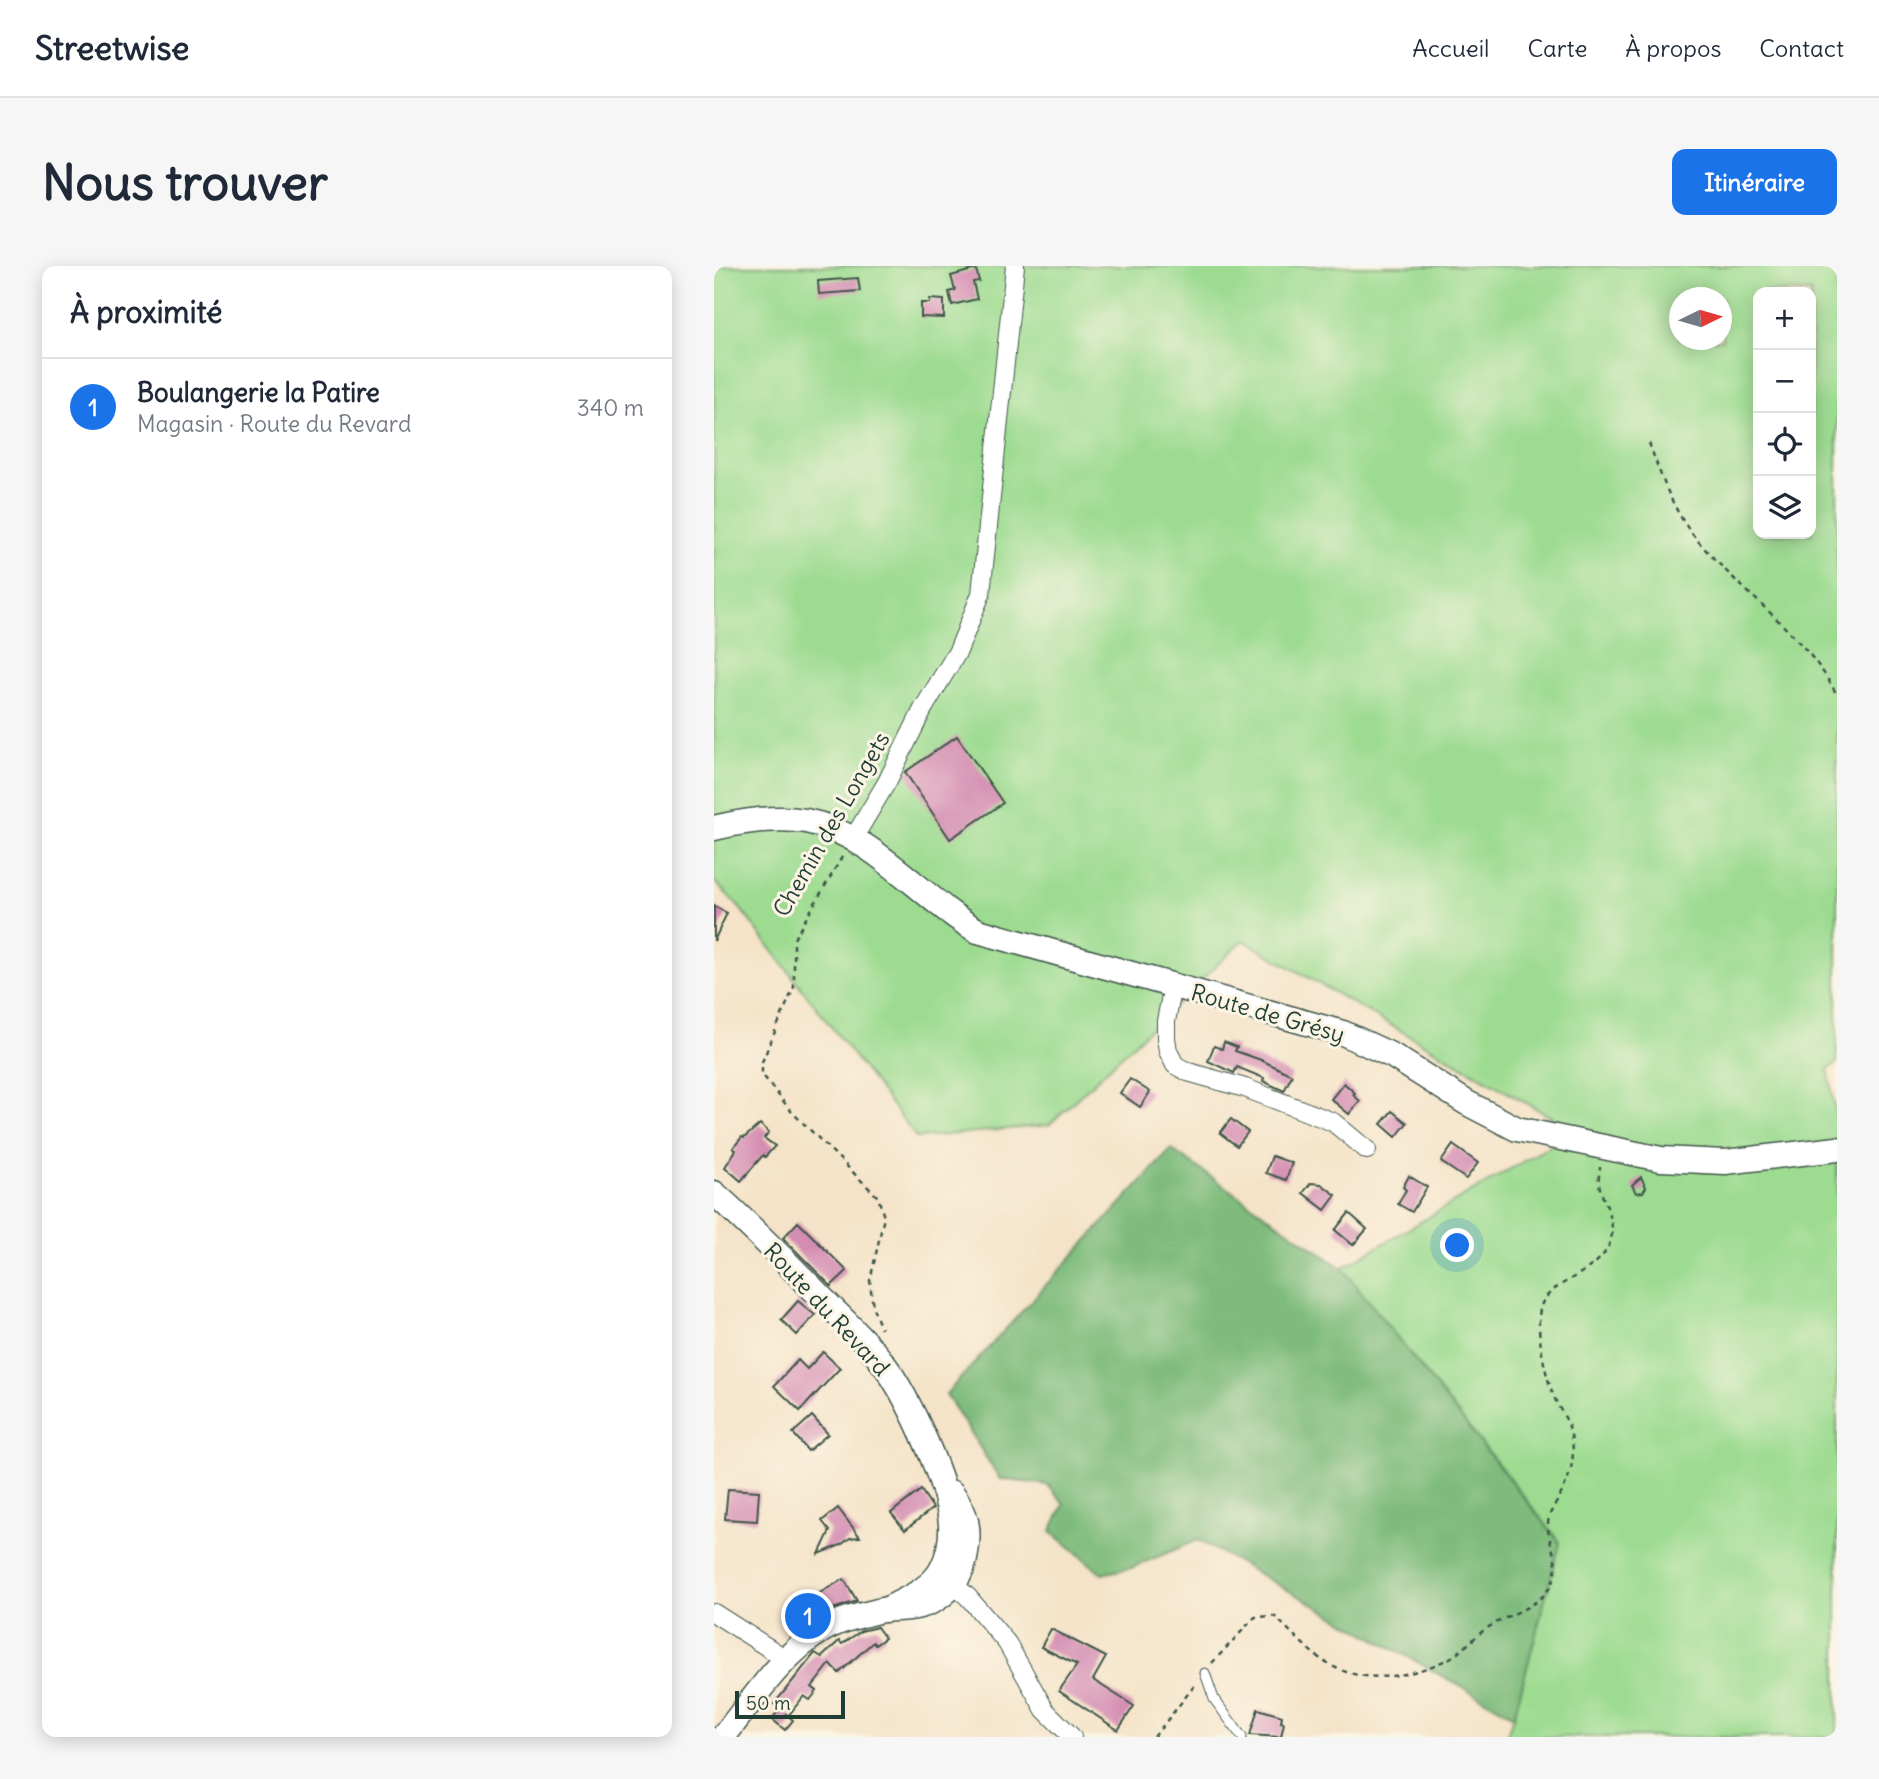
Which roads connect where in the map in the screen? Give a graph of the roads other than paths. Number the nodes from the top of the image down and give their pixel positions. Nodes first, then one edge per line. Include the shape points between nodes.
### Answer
1 (1015, 266) edge
2 (714, 828) edge
3 (853, 839) junction
4 (1174, 986) junction
5 (1837, 1149) edge
6 (1367, 1150) dead end
7 (714, 1194) edge
8 (947, 1578) junction
9 (714, 1613) edge
10 (786, 1659) junction
11 (1205, 1672) dead end
12 (723, 1737) edge
13 (1072, 1737) edge
14 (1242, 1737) edge

1 - 3 street, Chemin des Longets via 981,594 958,651
2 - 3 main road, Route de Grésy via 757,820 803,821
3 - 4 main road, Route de Grésy via 978,931
4 - 5 main road, Route de Grésy via 1343,1033 1394,1056 1517,1129 1661,1159 1725,1162
4 - 6 street via 1166,1038 1175,1065 1333,1122
7 - 8 main road, Route du Revard via 883,1363 907,1403 939,1476 968,1523 965,1559
8 - 10 main road via 931,1604 885,1610 823,1629
8 - 13 street via 1007,1643 1045,1710
9 - 10 street
10 - 12 main road
11 - 14 lane via 1214,1699

